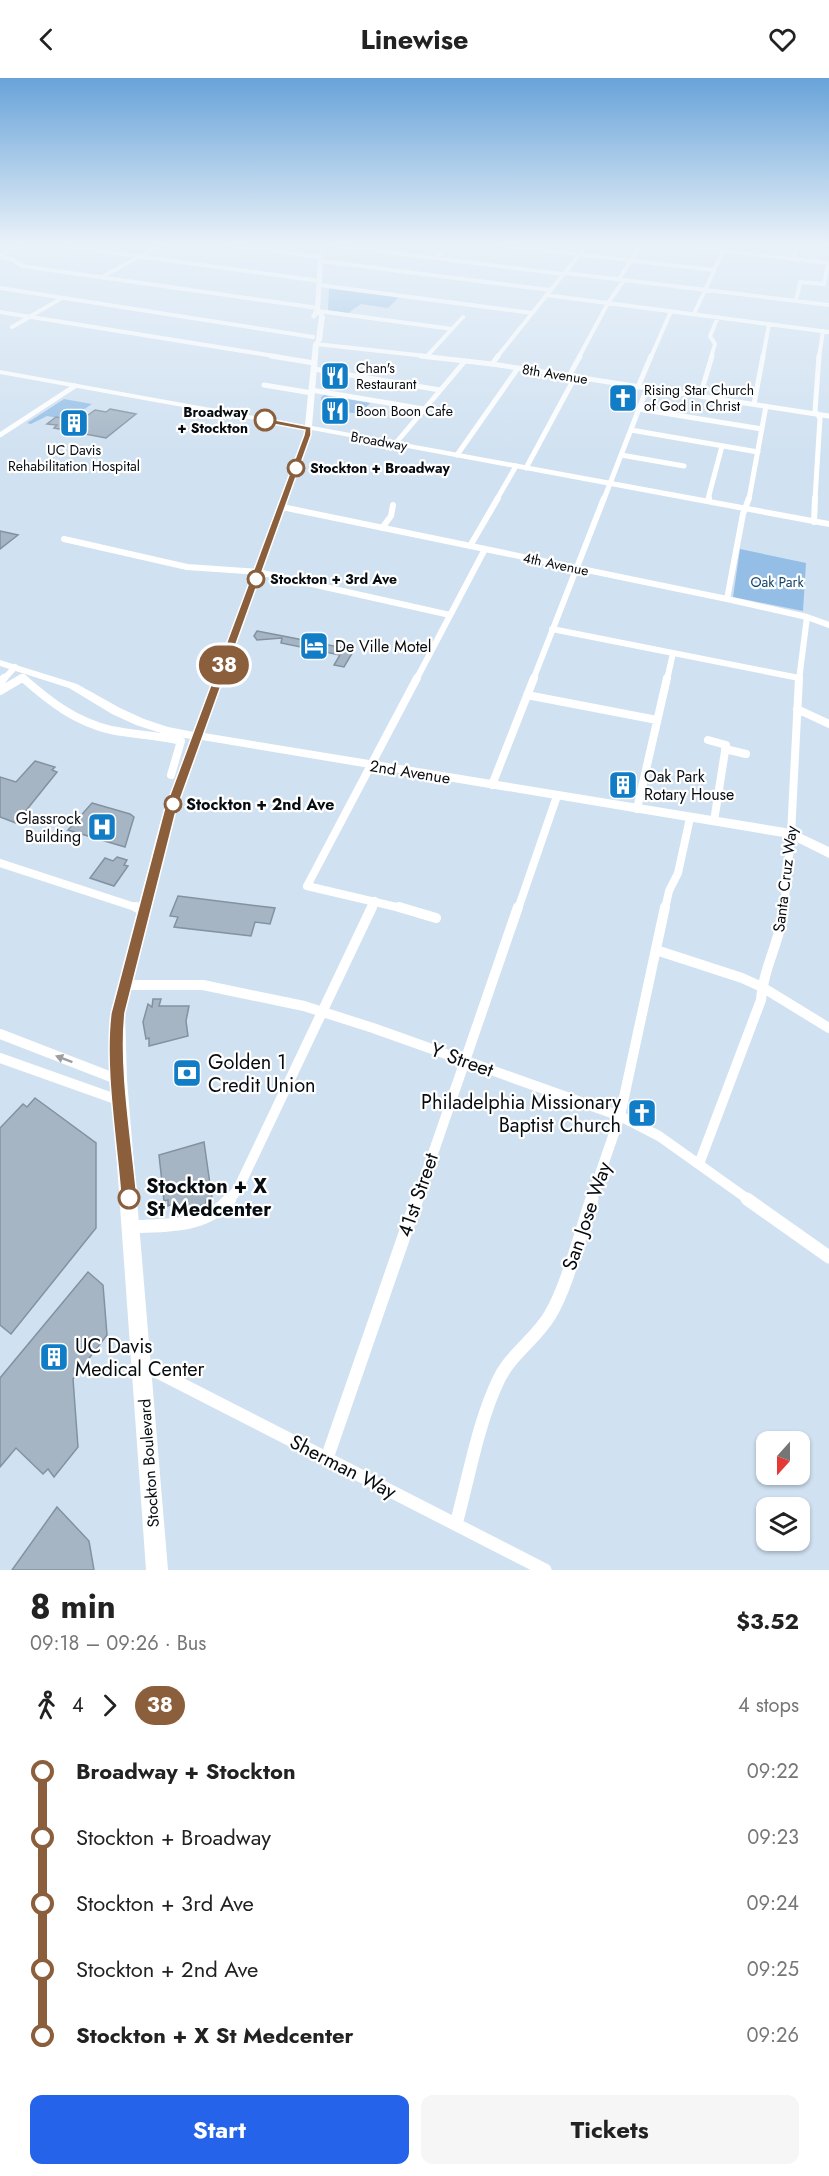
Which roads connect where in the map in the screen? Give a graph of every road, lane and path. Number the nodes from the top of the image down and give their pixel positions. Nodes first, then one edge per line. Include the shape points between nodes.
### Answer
1 (16, 315) edge
2 (34, 315) edge
3 (162, 315) edge
4 (321, 315) edge
5 (351, 315) edge
6 (531, 315) edge
7 (602, 315) edge
8 (669, 315) edge
9 (699, 315) edge
10 (30, 317) junction
11 (463, 317) dead end
12 (717, 317) junction
13 (769, 324) junction
14 (12, 327) dead end
15 (452, 329) junction
16 (826, 332) edge
17 (315, 340) junction
18 (427, 357) junction
19 (465, 361) junction
20 (492, 364) junction
21 (314, 366) junction
22 (518, 368) junction
23 (0, 372) edge
24 (572, 377) junction
25 (264, 385) dead end
26 (75, 386) junction
27 (638, 387) junction
28 (647, 388) junction
29 (440, 390) junction
30 (311, 392) junction
31 (700, 396) junction
32 (753, 404) junction
33 (766, 406) junction
34 (424, 409) junction
35 (639, 409) junction
36 (817, 414) junction
37 (829, 416) edge
38 (309, 428) junction
39 (762, 429) junction
40 (631, 430) junction
41 (0, 435) edge
42 (394, 444) junction
43 (722, 446) junction
44 (758, 452) junction
45 (621, 455) junction
46 (457, 456) junction
47 (516, 466) junction
48 (684, 466) dead end
49 (526, 468) junction
50 (610, 482) junction
51 (708, 501) junction
52 (393, 505) dead end
53 (282, 507) junction
54 (746, 508) junction
55 (814, 522) junction
56 (829, 524) edge
57 (382, 528) junction
58 (64, 539) dead end
59 (470, 546) junction
60 (485, 549) junction
61 (577, 568) junction
62 (258, 572) junction
63 (727, 599) junction
64 (450, 615) junction
65 (807, 617) junction
66 (829, 625) edge
67 (552, 629) junction
68 (673, 653) junction
69 (0, 663) edge
70 (15, 668) junction
71 (799, 678) junction
72 (0, 683) edge
73 (0, 691) edge
74 (527, 695) junction
75 (797, 710) junction
76 (657, 720) junction
77 (829, 724) edge
78 (197, 737) junction
79 (708, 740) dead end
80 (725, 749) junction
81 (746, 754) dead end
82 (371, 766) junction
83 (171, 775) dead end
84 (492, 785) junction
85 (557, 796) junction
86 (637, 809) junction
87 (690, 818) junction
88 (714, 821) junction
89 (791, 834) junction
90 (829, 853) edge
91 (0, 863) edge
92 (375, 900) junction
93 (144, 910) junction
94 (436, 918) dead end
95 (656, 950) junction
96 (125, 985) junction
97 (762, 987) junction
98 (322, 1011) junction
99 (829, 1028) edge
100 (0, 1034) edge
101 (0, 1058) edge
102 (465, 1061) junction
103 (119, 1080) junction
104 (121, 1101) junction
105 (620, 1116) junction
106 (699, 1164) junction
107 (131, 1227) junction
108 (829, 1257) edge
109 (142, 1364) junction
110 (327, 1458) junction
111 (456, 1524) junction
112 (157, 1570) edge
113 (545, 1570) edge

1 - 10 street
2 - 10 street
3 - 17 street, 8th Avenue
4 - 17 main road, Stockton Boulevard via 319,340
5 - 15 street
6 - 20 street
7 - 24 street
8 - 27 street
9 - 12 street
10 - 14 street
10 - 21 street
11 - 15 street
12 - 13 street
12 - 31 street via 710,336 715,344
13 - 16 street
13 - 32 street
15 - 18 street
16 - 36 street via 818,361 814,411
17 - 18 street, 8th Avenue
17 - 21 main road, Stockton Boulevard
18 - 19 street, 8th Avenue
19 - 20 street, 8th Avenue
19 - 29 street
20 - 22 street, 8th Avenue
21 - 29 street
21 - 30 main road, Stockton Boulevard
22 - 24 street, 8th Avenue
22 - 46 street
23 - 26 main road, Broadway
24 - 27 street, 8th Avenue
24 - 49 street
25 - 30 street
26 - 38 main road, Broadway
26 - 41 street
27 - 28 street, 8th Avenue
28 - 31 street, 8th Avenue
28 - 35 street
29 - 34 street
30 - 34 street
30 - 38 main road, Stockton Boulevard
31 - 32 street, 8th Avenue
32 - 33 street, 8th Avenue
33 - 36 street, 8th Avenue
33 - 39 street
34 - 42 street
35 - 39 street
35 - 40 street
36 - 37 street, 8th Avenue
36 - 55 street via 820,418
38 - 42 main road, Broadway
38 - 53 main road, Stockton Boulevard
39 - 44 street
40 - 43 street
40 - 45 street
42 - 46 main road, Broadway
43 - 44 street
43 - 51 street
44 - 54 street
45 - 48 street
45 - 50 street
46 - 47 main road, Broadway
47 - 49 main road, Broadway
47 - 59 street
49 - 50 main road, Broadway
50 - 51 main road, Broadway
50 - 61 street
51 - 54 main road, Broadway
52 - 57 street
53 - 57 street, 4th Avenue
53 - 62 main road, Stockton Boulevard
54 - 55 main road, Broadway
54 - 63 street
55 - 56 main road, Broadway
57 - 59 street, 4th Avenue
58 - 62 street via 187,567
59 - 60 street, 4th Avenue
60 - 61 street, 4th Avenue
60 - 64 street
61 - 63 street, 4th Avenue
61 - 67 street
62 - 64 street
62 - 78 main road, Stockton Boulevard
63 - 65 street, 4th Avenue
64 - 82 street
65 - 66 street, 4th Avenue
65 - 71 street, Santa Cruz Way
67 - 68 street
67 - 74 street
68 - 71 street
68 - 76 street
69 - 70 main road, 2nd Avenue
70 - 72 street
70 - 78 main road, 2nd Avenue via 73,686 140,722
71 - 75 street, Santa Cruz Way
73 - 83 street via 23,678 76,718 117,731 177,739 181,744
74 - 76 street
74 - 84 street
75 - 77 street
75 - 89 street, Santa Cruz Way
76 - 86 street
78 - 82 main road, 2nd Avenue
78 - 93 main road, Stockton Boulevard via 166,823
79 - 80 street via 726,745
80 - 81 street
80 - 88 street
82 - 84 main road, 2nd Avenue
82 - 92 street via 307,886
84 - 85 main road, 2nd Avenue
85 - 86 main road, 2nd Avenue
85 - 102 street, 41st Street
86 - 87 main road, 2nd Avenue
87 - 88 main road, 2nd Avenue
87 - 95 street, San Jose Way
88 - 89 main road, 2nd Avenue
89 - 90 main road, 2nd Avenue
89 - 97 street, Santa Cruz Way via 782,929
91 - 93 street
92 - 94 street
92 - 98 street
93 - 96 main road, Stockton Boulevard
95 - 97 street
95 - 105 street, San Jose Way
96 - 98 street, Y Street via 203,985
96 - 103 main road, Stockton Boulevard via 117,1027
97 - 99 street
97 - 106 street, Santa Cruz Way via 761,1000
98 - 102 street, Y Street
98 - 107 street via 229,1202 210,1216 188,1224
103 -> 100 street
101 - 104 street
102 - 105 street, Y Street
102 - 110 street, 41st Street
103 - 104 main road, Stockton Boulevard
104 - 107 main road, Stockton Boulevard
105 - 106 street, Y Street via 659,1136
105 - 111 street, San Jose Way via 558,1299 538,1332 511,1359 491,1396
106 - 108 street, Y Street
107 - 109 main road, Stockton Boulevard
109 - 110 street, Sherman Way
109 - 112 main road, Stockton Boulevard
110 - 111 street, Sherman Way
111 - 113 street, Sherman Way

